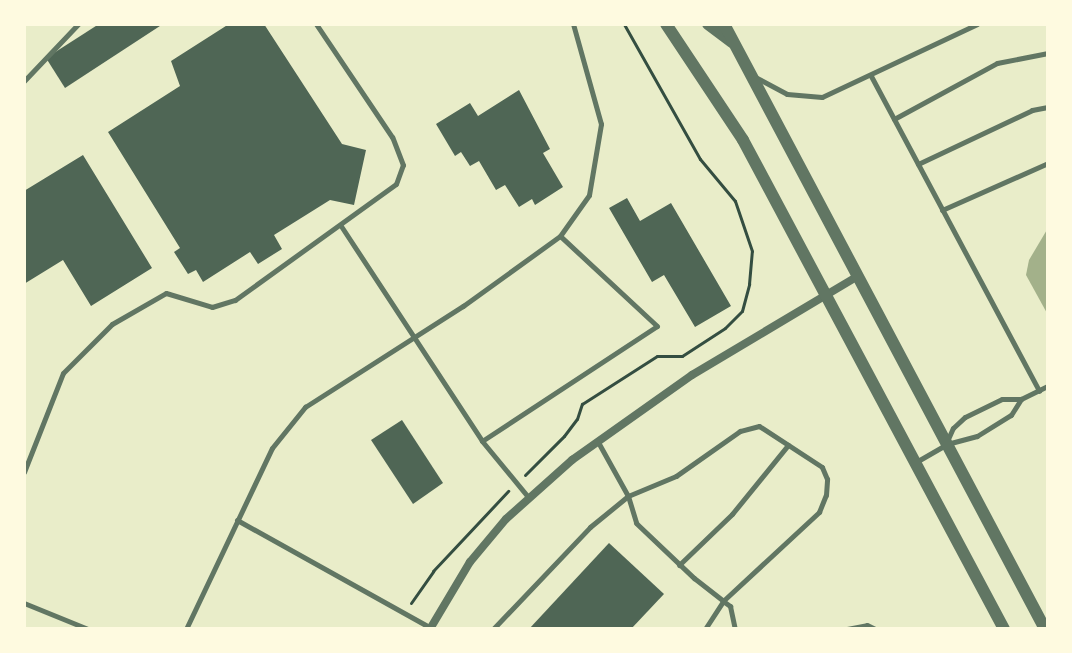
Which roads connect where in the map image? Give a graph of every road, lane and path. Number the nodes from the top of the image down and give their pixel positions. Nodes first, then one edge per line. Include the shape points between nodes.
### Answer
1 (78, 24) edge
2 (316, 24) edge
3 (573, 24) edge
4 (624, 24) edge
5 (666, 24) edge
6 (708, 24) edge
7 (724, 24) edge
8 (977, 24) edge
9 (737, 47) junction
10 (1048, 53) edge
11 (753, 76) junction
12 (871, 76) junction
13 (24, 81) edge
14 (1048, 107) edge
15 (894, 119) junction
16 (1048, 163) edge
17 (918, 164) junction
18 (942, 210) junction
19 (341, 226) junction
20 (560, 236) junction
21 (858, 276) junction
22 (825, 295) junction
23 (413, 337) junction
24 (682, 356) dead end
25 (1048, 386) edge
26 (1039, 391) junction
27 (1021, 399) junction
28 (482, 441) junction
29 (597, 441) junction
30 (947, 444) junction
31 (788, 445) junction
32 (915, 463) junction
33 (24, 472) edge
34 (628, 496) junction
35 (529, 498) junction
36 (237, 520) junction
37 (679, 565) junction
38 (723, 601) junction
39 (24, 603) edge
40 (88, 629) edge
41 (186, 629) edge
42 (430, 629) edge
43 (493, 629) edge
44 (705, 629) edge
45 (735, 629) edge
46 (847, 629) edge
47 (875, 629) edge
48 (1004, 629) edge
49 (1045, 629) edge

1 - 13 lane
2 - 19 lane via 392,137 403,165 396,184
3 - 20 lane via 601,124 589,195
4 - 24 path via 700,159 735,201 752,251 742,311
5 - 22 street via 743,140
6 - 9 street
7 - 9 street
8 - 12 lane
9 - 11 street
10 - 15 lane via 997,63
11 - 12 lane via 803,98 822,97
11 - 21 street
12 - 15 lane
14 - 17 lane
15 - 17 lane
16 - 18 lane
17 - 18 lane
18 - 26 lane
19 - 23 lane
19 - 33 lane via 235,300 212,307 166,293 112,324 63,373
20 - 23 lane
20 - 28 lane via 657,326
21 - 22 street
21 - 30 street
22 - 29 street via 692,375
22 - 32 street
23 - 28 lane
23 - 36 lane via 305,407 272,448
25 - 26 lane
26 - 27 lane
27 - 30 lane via 1011,415 960,443
27 - 30 lane via 1002,399 965,417
28 - 35 lane
29 - 34 lane
29 - 35 street
30 - 32 lane
30 - 49 street
31 - 34 lane via 759,426 740,431 676,476
31 - 37 lane via 732,514
31 - 38 lane via 822,467 826,495 819,512
32 - 48 street
34 - 37 lane via 636,523
34 - 43 lane via 590,527
35 - 42 street via 470,562
36 - 41 lane
36 - 42 lane
37 - 38 lane
38 - 44 lane
38 - 45 lane via 730,606
39 - 40 lane
46 - 47 lane

